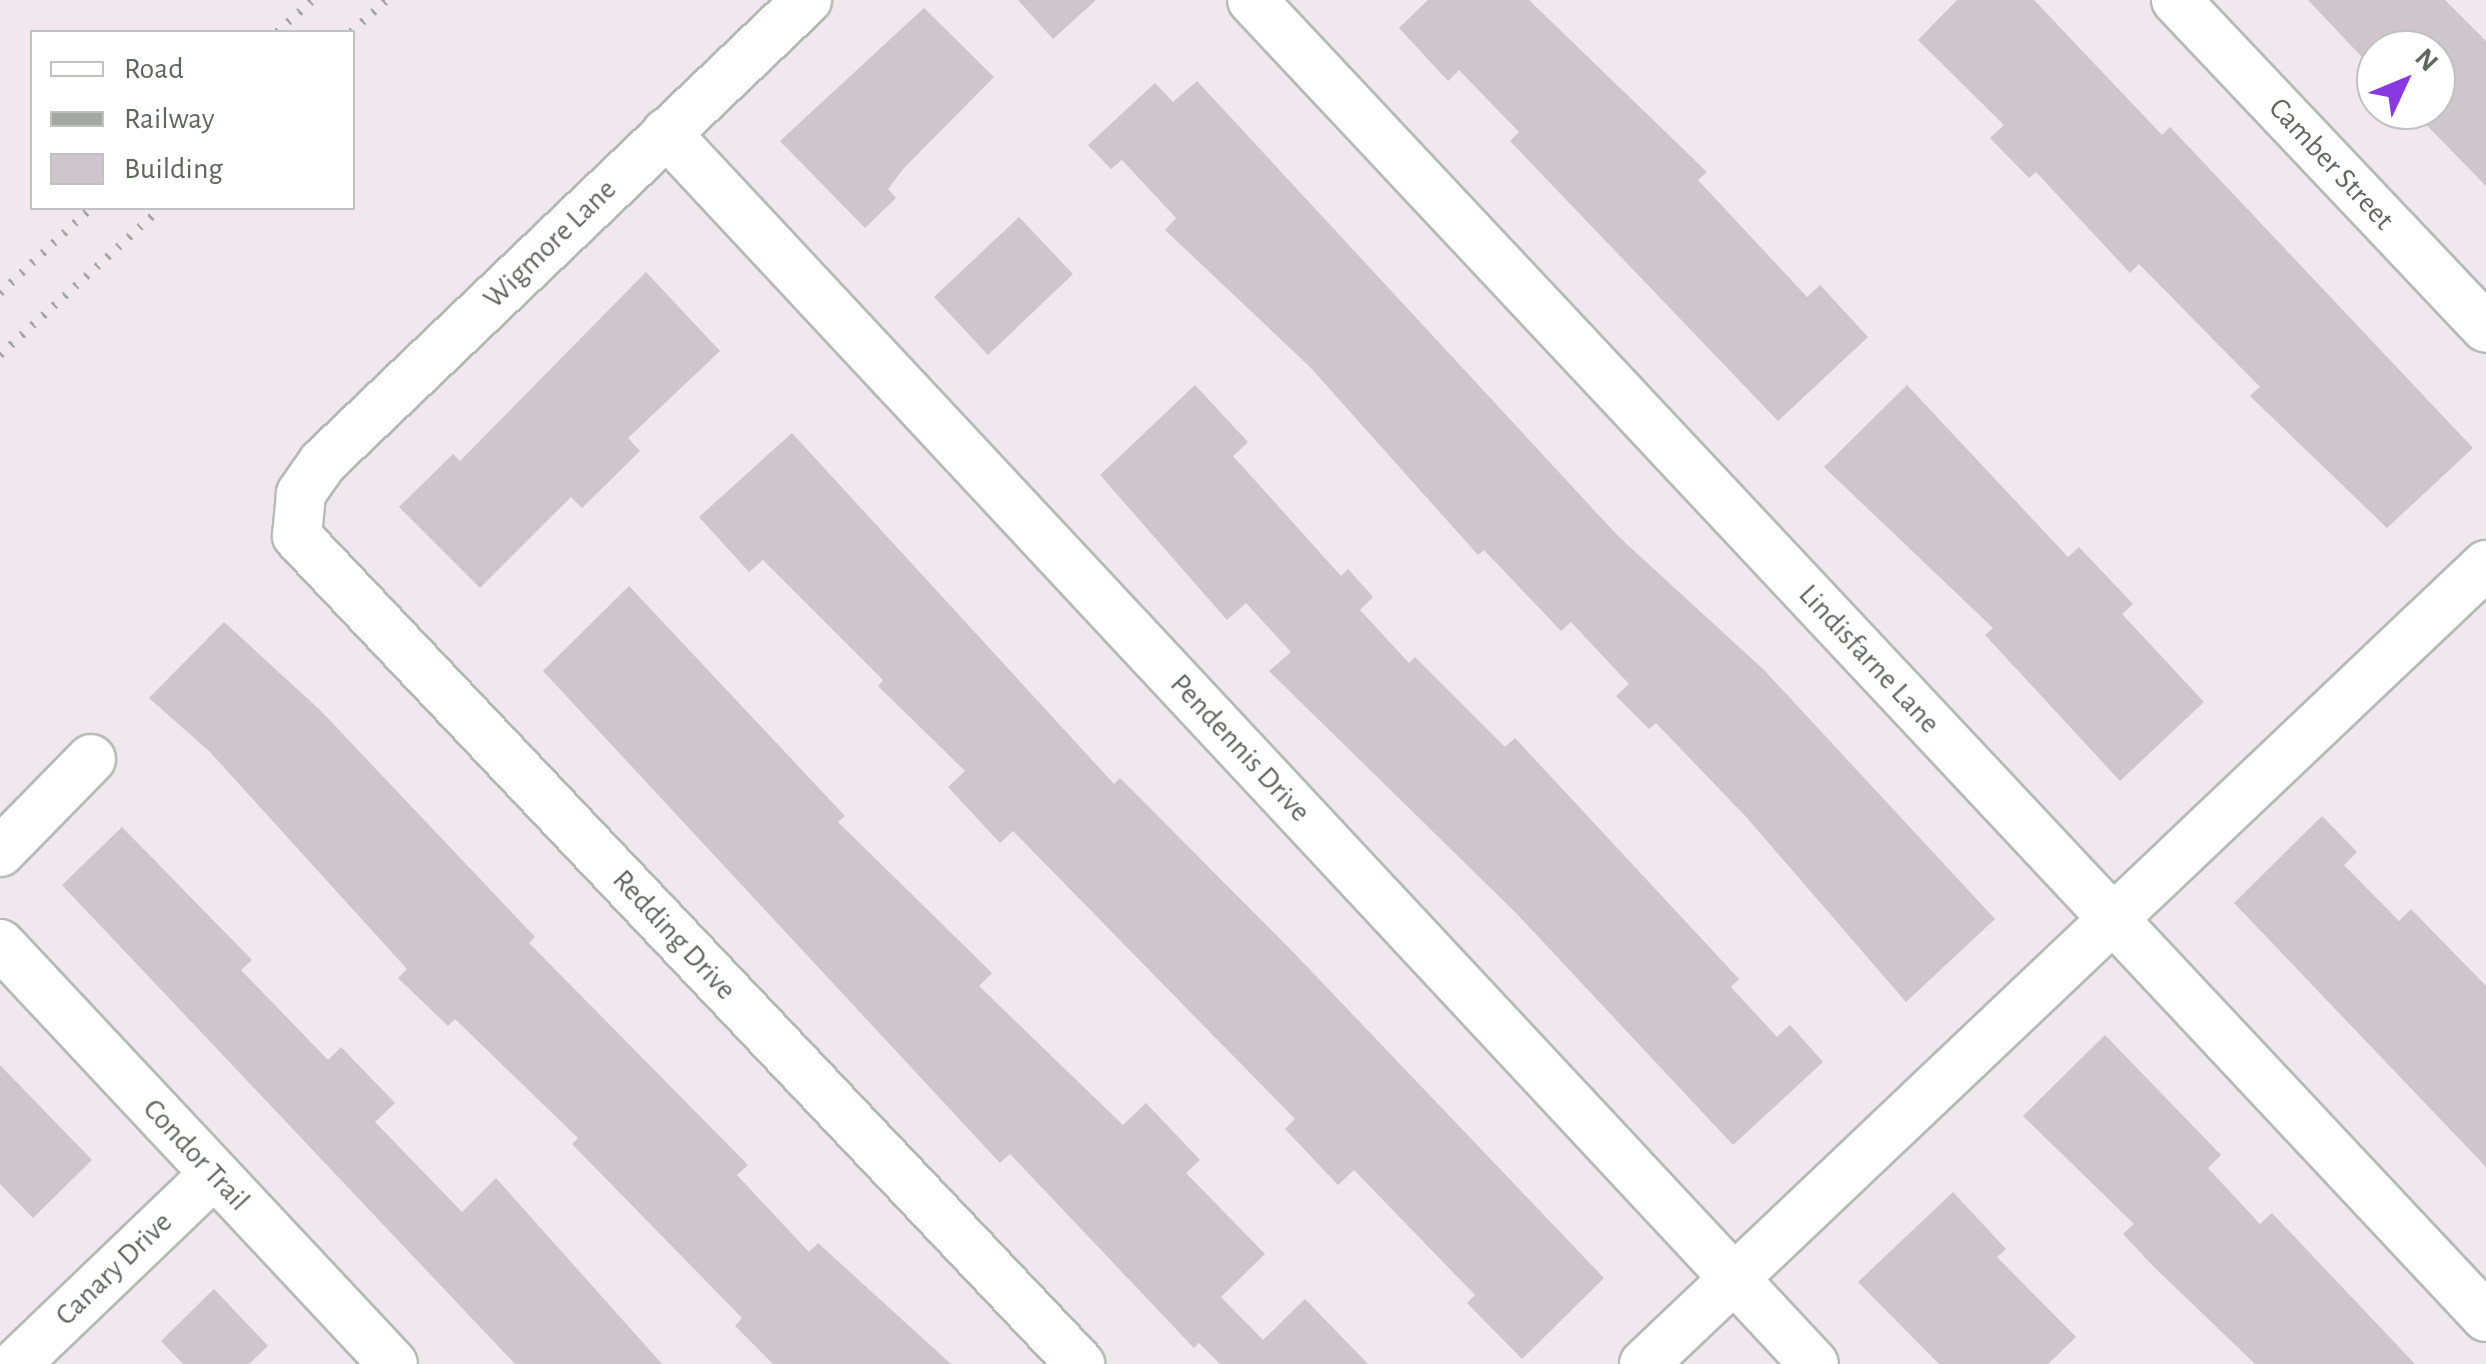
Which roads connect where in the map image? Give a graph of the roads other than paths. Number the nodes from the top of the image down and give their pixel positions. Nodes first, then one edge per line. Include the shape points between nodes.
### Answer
1 (808, 0) edge
2 (1252, 0) edge
3 (2176, 0) edge
4 (666, 132) junction
5 (2486, 328) edge
6 (301, 494) joint
7 (2486, 566) edge
8 (90, 759) dead end
9 (0, 852) edge
10 (2113, 919) junction
11 (0, 944) edge
12 (213, 1175) junction
13 (1734, 1278) junction
14 (2486, 1317) edge
15 (16, 1364) edge
16 (393, 1364) edge
17 (1080, 1364) edge
18 (1644, 1364) edge
19 (1814, 1364) edge

1 - 4 street, Wigmore Lane
2 - 10 street, Lindisfarne Lane
3 - 5 street, Camber Street
4 - 6 street, Wigmore Lane via 322,462
4 - 13 street, Pendennis Drive
6 - 17 street, Redding Drive via 297,536
7 - 10 street
8 - 9 street
10 - 13 street
10 - 14 street, Lindisfarne Lane
11 - 12 street, Condor Trail
12 - 15 street, Canary Drive
12 - 16 street, Condor Trail
13 - 18 street
13 - 19 street, Pendennis Drive

